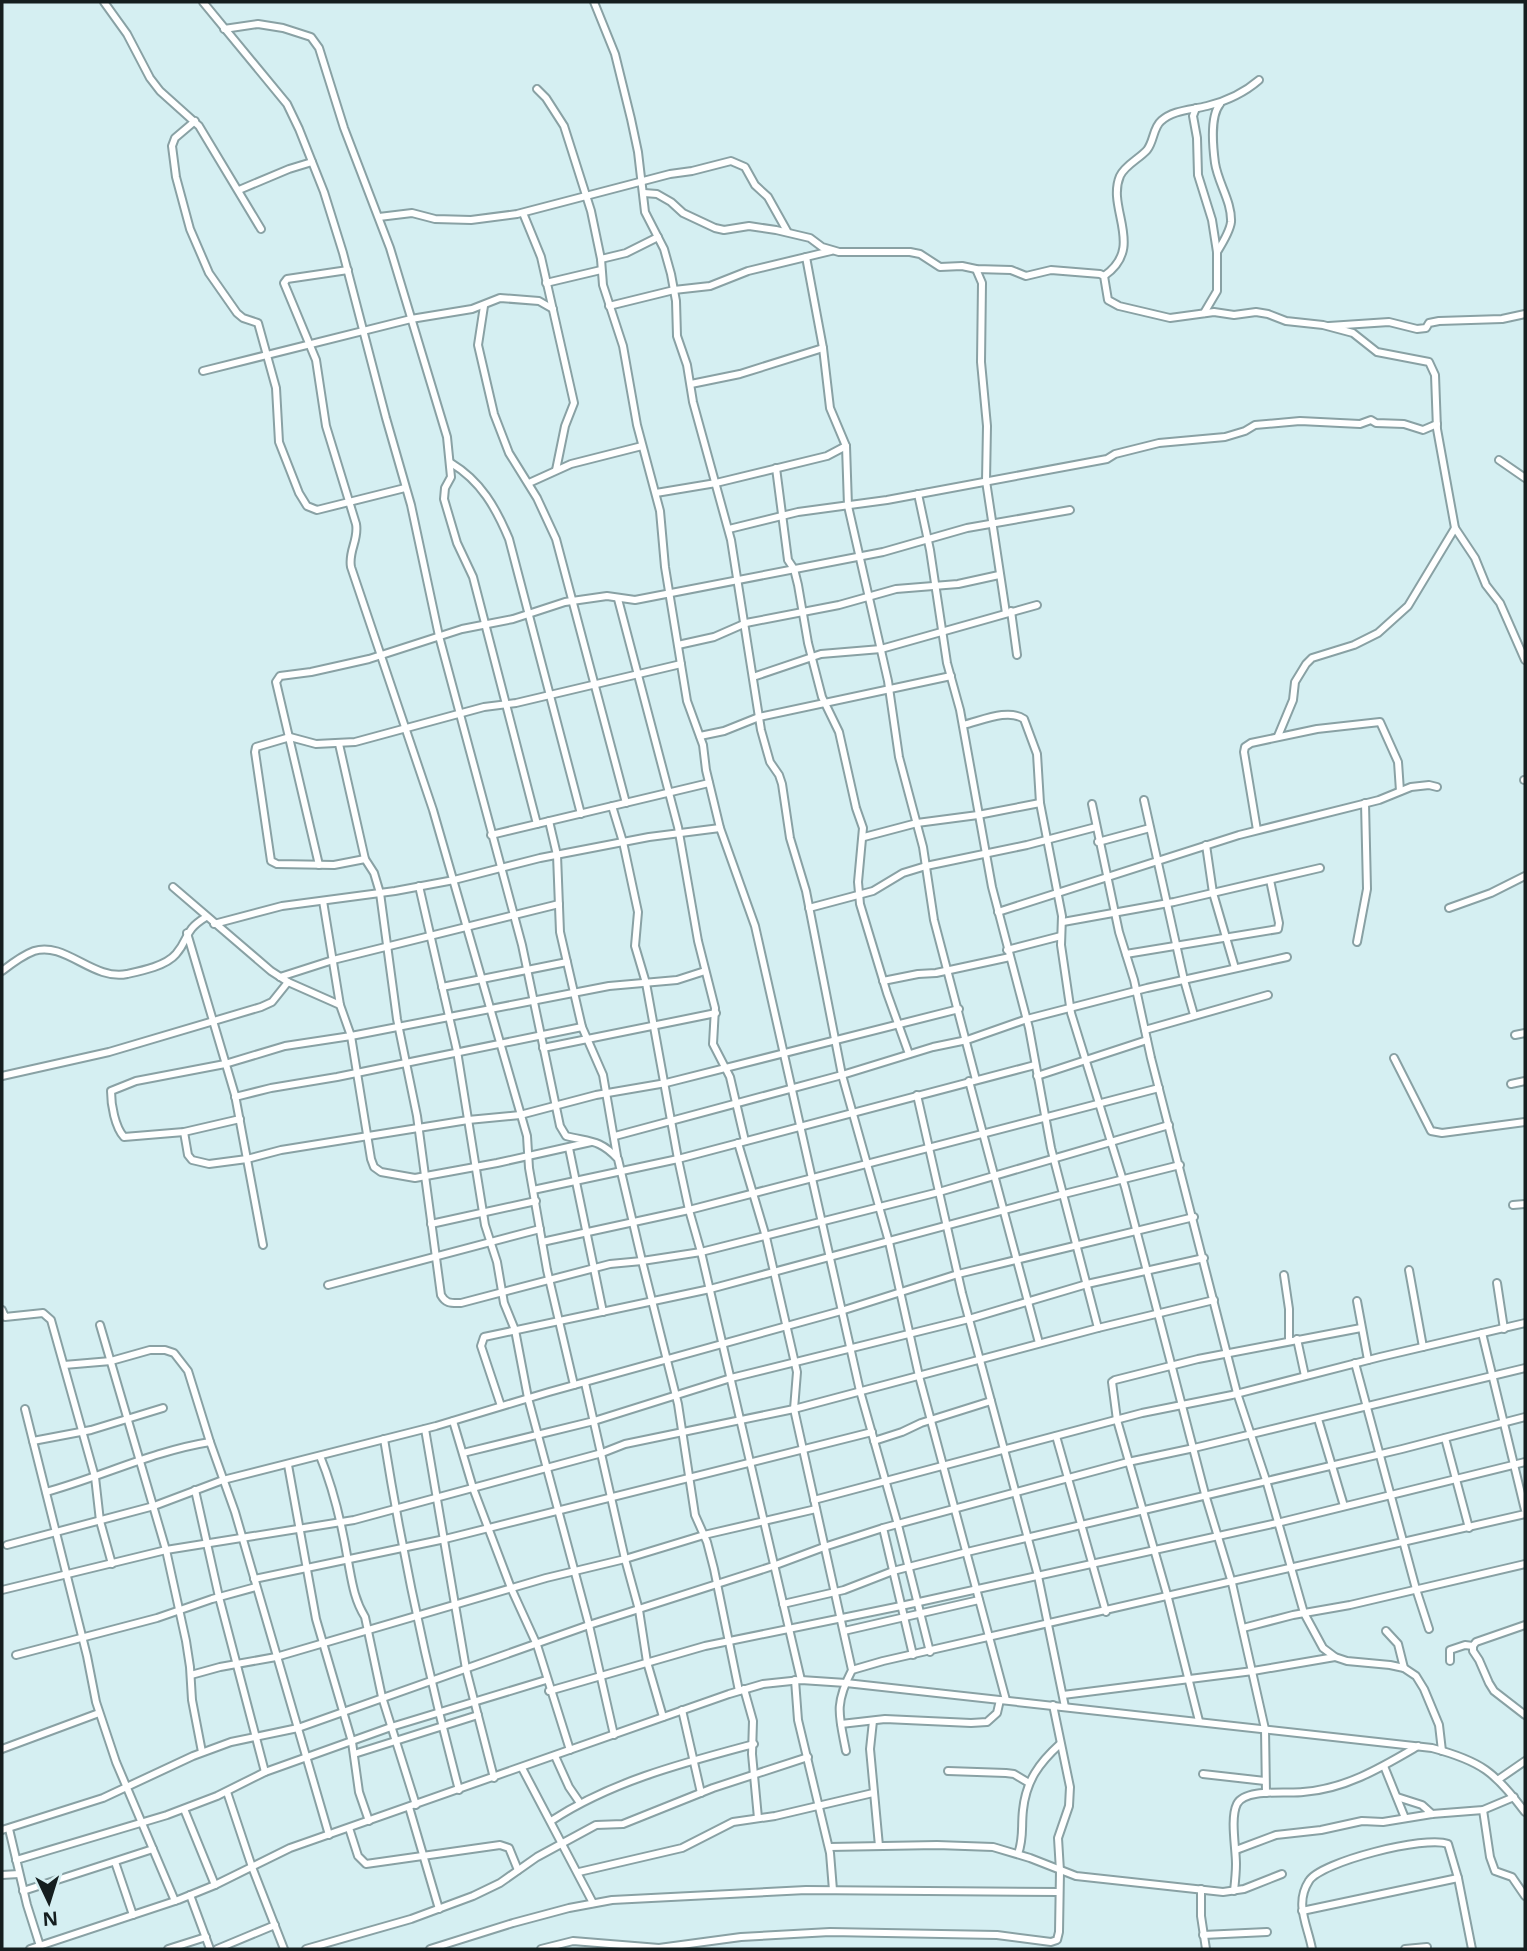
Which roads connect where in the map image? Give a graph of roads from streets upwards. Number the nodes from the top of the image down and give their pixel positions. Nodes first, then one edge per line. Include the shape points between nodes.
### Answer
1 (104, 2) edge
2 (203, 2) edge
3 (594, 2) edge
4 (224, 29) junction
5 (1259, 80) dead end
6 (537, 89) dead end
7 (1221, 103) junction
8 (1196, 108) junction
9 (195, 121) junction
10 (312, 162) junction
11 (642, 181) junction
12 (239, 190) junction
13 (644, 193) junction
14 (587, 196) junction
15 (523, 213) junction
16 (379, 217) junction
17 (261, 229) dead end
18 (789, 233) junction
19 (658, 237) junction
20 (831, 251) junction
21 (1217, 252) junction
22 (806, 257) junction
23 (601, 259) junction
24 (976, 269) junction
25 (348, 270) junction
26 (601, 270) junction
27 (1104, 276) junction
28 (546, 283) junction
29 (674, 290) junction
30 (484, 306) junction
31 (609, 306) junction
32 (553, 309) junction
33 (1204, 313) junction
34 (1525, 314) edge
35 (411, 319) junction
36 (1328, 326) junction
37 (363, 331) junction
38 (310, 344) junction
39 (823, 348) junction
40 (266, 355) junction
41 (204, 371) dead end
42 (691, 384) junction
43 (1437, 424) junction
44 (642, 446) junction
45 (846, 446) junction
46 (1499, 460) dead end
47 (451, 463) junction
48 (776, 468) junction
49 (556, 470) junction
50 (1525, 478) edge
51 (986, 481) junction
52 (529, 483) junction
53 (716, 483) junction
54 (405, 488) junction
55 (656, 494) junction
56 (918, 494) junction
57 (349, 503) junction
58 (848, 506) junction
59 (1070, 510) dead end
60 (782, 515) junction
61 (992, 525) junction
62 (729, 528) junction
63 (1455, 528) junction
64 (928, 540) junction
65 (859, 557) junction
66 (794, 569) junction
67 (999, 575) junction
68 (738, 579) junction
69 (936, 586) junction
70 (669, 592) junction
71 (868, 596) junction
72 (618, 599) junction
73 (572, 601) junction
74 (1037, 605) dead end
75 (803, 611) junction
76 (1008, 612) junction
77 (530, 613) junction
78 (746, 623) junction
79 (485, 624) junction
80 (942, 630) junction
81 (439, 636) junction
82 (1517, 642) junction
83 (1525, 644) edge
84 (678, 645) junction
85 (881, 649) junction
86 (382, 654) junction
87 (1017, 655) dead end
88 (812, 656) junction
89 (1525, 660) edge
90 (681, 664) junction
91 (638, 673) junction
92 (951, 676) junction
93 (753, 677) junction
94 (594, 684) junction
95 (889, 688) junction
96 (551, 695) junction
97 (824, 704) junction
98 (506, 705) junction
99 (459, 715) junction
100 (759, 717) junction
101 (963, 725) junction
102 (407, 728) junction
103 (700, 736) junction
104 (1278, 736) junction
105 (290, 737) junction
106 (339, 744) junction
107 (709, 783) junction
108 (1437, 787) dead end
109 (1400, 791) junction
110 (670, 794) junction
111 (1144, 800) dead end
112 (626, 803) junction
113 (1040, 803) junction
114 (1365, 803) junction
115 (1092, 804) dead end
116 (612, 806) junction
117 (581, 814) junction
118 (978, 815) junction
119 (549, 821) junction
120 (916, 823) junction
121 (537, 824) junction
122 (1096, 827) junction
123 (720, 828) junction
124 (1150, 828) junction
125 (1257, 831) junction
126 (679, 833) junction
127 (491, 835) junction
128 (863, 836) junction
129 (1046, 840) junction
130 (623, 842) junction
131 (1098, 842) junction
132 (1206, 845) junction
133 (985, 853) junction
134 (557, 855) junction
135 (365, 859) junction
136 (1157, 860) junction
137 (319, 865) junction
138 (926, 866) junction
139 (500, 867) junction
140 (1320, 868) dead end
141 (1525, 876) edge
142 (1107, 877) junction
143 (454, 880) junction
144 (1270, 880) junction
145 (419, 886) junction
146 (173, 887) dead end
147 (1057, 892) junction
148 (380, 893) junction
149 (1213, 893) junction
150 (859, 896) junction
151 (323, 901) junction
152 (1166, 903) junction
153 (559, 904) junction
154 (809, 908) junction
155 (1449, 908) dead end
156 (998, 912) junction
157 (1115, 913) junction
158 (514, 916) junction
159 (206, 917) junction
160 (1063, 922) junction
161 (214, 924) junction
162 (468, 928) junction
163 (187, 933) junction
164 (1061, 936) junction
165 (430, 937) junction
166 (1225, 938) junction
167 (1357, 942) dead end
168 (1177, 945) junction
169 (387, 947) junction
170 (1009, 953) junction
171 (1126, 954) junction
172 (1287, 957) dead end
173 (333, 960) junction
174 (567, 962) junction
175 (1235, 968) junction
176 (526, 969) junction
177 (2, 971) edge
178 (705, 971) junction
179 (949, 971) junction
180 (280, 977) junction
181 (483, 978) junction
182 (1184, 980) junction
183 (883, 981) junction
184 (288, 982) junction
185 (646, 982) junction
186 (442, 987) junction
187 (1137, 991) junction
188 (575, 994) junction
189 (1268, 995) dead end
190 (533, 1000) junction
191 (340, 1005) junction
192 (491, 1007) junction
193 (959, 1009) junction
194 (1070, 1009) junction
195 (716, 1013) junction
196 (1194, 1015) junction
197 (450, 1018) junction
198 (1027, 1019) junction
199 (211, 1020) junction
200 (655, 1025) junction
201 (900, 1026) junction
202 (399, 1027) junction
203 (582, 1027) junction
204 (1145, 1030) junction
205 (1525, 1033) edge
206 (540, 1035) junction
207 (1515, 1035) dead end
208 (351, 1036) junction
209 (587, 1040) junction
210 (967, 1040) junction
211 (1147, 1040) junction
212 (836, 1041) junction
213 (500, 1042) junction
214 (542, 1048) junction
215 (457, 1051) junction
216 (909, 1054) junction
217 (784, 1055) junction
218 (1394, 1058) dead end
219 (1087, 1061) junction
220 (405, 1063) junction
221 (225, 1064) junction
222 (1035, 1065) junction
223 (726, 1068) junction
224 (357, 1073) junction
225 (842, 1075) junction
226 (2, 1076) edge
227 (1037, 1076) junction
228 (973, 1081) junction
229 (1525, 1081) edge
230 (666, 1083) junction
231 (1511, 1084) dead end
232 (791, 1088) junction
233 (1159, 1088) junction
234 (608, 1093) junction
235 (916, 1094) junction
236 (235, 1097) junction
237 (736, 1103) junction
238 (1100, 1104) junction
239 (555, 1107) junction
240 (854, 1112) junction
241 (520, 1115) junction
242 (1044, 1118) junction
243 (240, 1119) junction
244 (468, 1120) junction
245 (672, 1120) junction
246 (1525, 1122) edge
247 (1169, 1125) junction
248 (800, 1126) junction
249 (419, 1129) junction
250 (184, 1132) junction
251 (984, 1135) junction
252 (615, 1136) junction
253 (368, 1138) junction
254 (596, 1141) junction
255 (741, 1142) junction
256 (1111, 1142) junction
257 (569, 1148) junction
258 (929, 1149) junction
259 (528, 1157) junction
260 (247, 1158) junction
261 (618, 1159) junction
262 (678, 1159) junction
263 (1054, 1159) junction
264 (868, 1164) junction
265 (1180, 1165) junction
266 (475, 1168) junction
267 (621, 1172) junction
268 (996, 1176) junction
269 (425, 1177) junction
270 (812, 1177) junction
271 (1122, 1180) junction
272 (576, 1182) junction
273 (533, 1190) junction
274 (939, 1192) junction
275 (753, 1194) junction
276 (1064, 1194) junction
277 (536, 1201) junction
278 (1525, 1204) edge
279 (1513, 1205) dead end
280 (880, 1208) junction
281 (689, 1210) junction
282 (1005, 1210) junction
283 (483, 1213) junction
284 (1194, 1217) junction
285 (634, 1222) junction
286 (823, 1223) junction
287 (431, 1224) junction
288 (947, 1226) junction
289 (540, 1229) junction
290 (1136, 1231) junction
291 (586, 1232) junction
292 (766, 1237) junction
293 (490, 1242) junction
294 (542, 1242) junction
295 (889, 1242) junction
296 (1077, 1244) junction
297 (263, 1245) dead end
298 (701, 1252) junction
299 (435, 1256) junction
300 (831, 1258) junction
301 (1204, 1258) junction
302 (1018, 1259) junction
303 (642, 1261) junction
304 (593, 1268) junction
305 (1409, 1270) dead end
306 (1146, 1271) junction
307 (774, 1273) junction
308 (958, 1274) junction
309 (1284, 1275) dead end
310 (549, 1279) junction
311 (1497, 1283) dead end
312 (328, 1284) dead end
313 (1087, 1284) junction
314 (710, 1289) junction
315 (503, 1292) junction
316 (901, 1292) junction
317 (1214, 1300) junction
318 (1029, 1301) junction
319 (1357, 1301) dead end
320 (652, 1303) junction
321 (2, 1310) edge
322 (841, 1311) junction
323 (603, 1312) junction
324 (1157, 1314) junction
325 (969, 1319) junction
326 (559, 1321) junction
327 (1525, 1323) edge
328 (100, 1325) dead end
329 (786, 1326) junction
330 (1098, 1328) junction
331 (1361, 1328) junction
332 (1504, 1329) junction
333 (515, 1330) junction
334 (910, 1333) junction
335 (1482, 1333) junction
336 (1293, 1340) junction
337 (723, 1343) junction
338 (1040, 1343) junction
339 (850, 1347) junction
340 (1423, 1347) junction
341 (1228, 1354) junction
342 (667, 1359) junction
343 (979, 1360) junction
344 (1368, 1360) junction
345 (111, 1361) junction
346 (795, 1362) junction
347 (1355, 1363) junction
348 (64, 1365) junction
349 (1171, 1366) junction
350 (1525, 1368) edge
351 (919, 1376) junction
352 (1305, 1376) junction
353 (1493, 1376) junction
354 (731, 1378) junction
355 (585, 1383) junction
356 (574, 1385) junction
357 (860, 1391) junction
358 (1237, 1393) junction
359 (676, 1394) junction
360 (528, 1398) junction
361 (991, 1401) junction
362 (1183, 1404) junction
363 (501, 1406) junction
364 (1366, 1406) junction
365 (163, 1408) dead end
366 (25, 1409) dead end
367 (794, 1409) junction
368 (1525, 1417) edge
369 (128, 1419) junction
370 (931, 1419) junction
371 (1318, 1419) junction
372 (1117, 1420) junction
373 (453, 1421) junction
374 (594, 1421) junction
375 (740, 1421) junction
376 (1505, 1422) junction
377 (425, 1429) junction
378 (683, 1431) junction
379 (83, 1432) junction
380 (872, 1432) junction
381 (538, 1434) junction
382 (1250, 1434) junction
383 (1056, 1436) junction
384 (1445, 1438) junction
385 (384, 1439) junction
386 (33, 1441) junction
387 (874, 1441) junction
388 (210, 1442) junction
389 (1194, 1448) junction
390 (803, 1449) junction
391 (1004, 1449) junction
392 (602, 1452) junction
393 (463, 1453) junction
394 (1379, 1454) junction
395 (320, 1456) junction
396 (140, 1462) junction
397 (750, 1462) junction
398 (1128, 1462) junction
399 (1525, 1462) edge
400 (1516, 1464) junction
401 (288, 1465) junction
402 (944, 1465) junction
403 (1333, 1465) junction
404 (546, 1467) junction
405 (95, 1477) junction
406 (690, 1477) junction
407 (1068, 1479) junction
408 (1456, 1479) junction
409 (223, 1480) junction
410 (1266, 1480) junction
411 (885, 1481) junction
412 (473, 1488) junction
413 (195, 1490) junction
414 (46, 1492) junction
415 (1016, 1493) junction
416 (1205, 1494) junction
417 (1390, 1494) junction
418 (612, 1497) junction
419 (438, 1498) junction
420 (814, 1500) junction
421 (154, 1506) junction
422 (1344, 1506) junction
423 (816, 1509) junction
424 (956, 1509) junction
425 (395, 1510) junction
426 (557, 1510) junction
427 (1142, 1511) junction
428 (1525, 1512) edge
429 (100, 1521) junction
430 (763, 1521) junction
431 (340, 1522) junction
432 (1277, 1523) junction
433 (898, 1525) junction
434 (1081, 1525) junction
435 (489, 1528) junction
436 (883, 1528) junction
437 (1469, 1528) junction
438 (299, 1529) junction
439 (55, 1532) junction
440 (704, 1535) junction
441 (1218, 1536) junction
442 (242, 1537) junction
443 (1028, 1537) junction
444 (444, 1539) junction
445 (207, 1542) junction
446 (1404, 1543) junction
447 (7, 1545) dead end
448 (824, 1547) junction
449 (404, 1548) junction
450 (166, 1550) junction
451 (1152, 1550) junction
452 (967, 1552) junction
453 (625, 1559) junction
454 (348, 1560) junction
455 (112, 1564) junction
456 (1093, 1564) junction
457 (1525, 1564) edge
458 (773, 1566) junction
459 (908, 1567) junction
460 (306, 1570) junction
461 (574, 1570) junction
462 (1290, 1570) junction
463 (893, 1572) junction
464 (66, 1576) junction
465 (1038, 1576) junction
466 (255, 1583) junction
467 (1232, 1583) junction
468 (718, 1584) junction
469 (511, 1588) junction
470 (976, 1588) junction
471 (1416, 1589) junction
472 (2, 1590) edge
473 (836, 1592) junction
474 (219, 1597) junction
475 (1168, 1598) junction
476 (979, 1600) junction
477 (917, 1602) junction
478 (783, 1604) junction
479 (454, 1605) junction
480 (901, 1606) junction
481 (639, 1610) junction
482 (179, 1611) junction
483 (1106, 1612) junction
484 (1304, 1613) junction
485 (920, 1615) junction
486 (416, 1617) junction
487 (842, 1619) junction
488 (904, 1619) junction
489 (589, 1625) junction
490 (1049, 1625) junction
491 (1525, 1625) edge
492 (1243, 1628) junction
493 (1429, 1629) dead end
494 (789, 1630) junction
495 (844, 1631) junction
496 (1386, 1631) dead end
497 (368, 1632) junction
498 (82, 1638) junction
499 (991, 1638) junction
500 (730, 1642) junction
501 (323, 1645) junction
502 (537, 1645) junction
503 (1472, 1646) junction
504 (930, 1651) junction
505 (16, 1655) dead end
506 (913, 1655) junction
507 (276, 1657) junction
508 (1335, 1657) junction
509 (1450, 1661) dead end
510 (647, 1662) junction
511 (237, 1664) junction
512 (466, 1668) junction
513 (1404, 1668) junction
514 (852, 1670) junction
515 (1253, 1671) junction
516 (191, 1675) junction
517 (601, 1677) junction
518 (1189, 1678) junction
519 (430, 1680) junction
520 (546, 1680) junction
521 (798, 1680) junction
522 (846, 1683) junction
523 (742, 1690) junction
524 (549, 1691) junction
525 (1063, 1695) junction
526 (382, 1697) junction
527 (474, 1700) junction
528 (1003, 1700) junction
529 (1053, 1705) junction
530 (1065, 1707) junction
531 (682, 1710) junction
532 (342, 1711) junction
533 (438, 1712) junction
534 (99, 1713) junction
535 (478, 1715) junction
536 (1525, 1715) edge
537 (663, 1717) junction
538 (873, 1721) junction
539 (1199, 1721) junction
540 (841, 1724) junction
541 (441, 1726) junction
542 (391, 1727) junction
543 (298, 1728) junction
544 (1265, 1729) junction
545 (614, 1735) junction
546 (254, 1737) junction
547 (394, 1740) junction
548 (352, 1742) junction
549 (754, 1744) junction
550 (1060, 1744) junction
551 (1418, 1746) junction
552 (2, 1749) edge
553 (570, 1751) junction
554 (846, 1751) dead end
555 (1441, 1751) junction
556 (202, 1752) junction
557 (354, 1754) junction
558 (555, 1756) junction
559 (808, 1757) junction
560 (307, 1758) junction
561 (694, 1760) junction
562 (1525, 1761) edge
563 (1384, 1766) junction
564 (522, 1768) junction
565 (948, 1771) dead end
566 (265, 1772) junction
567 (1203, 1774) dead end
568 (754, 1775) junction
569 (494, 1778) junction
570 (1499, 1779) junction
571 (1265, 1781) junction
572 (1029, 1783) junction
573 (127, 1788) junction
574 (459, 1790) junction
575 (227, 1791) junction
576 (701, 1793) junction
577 (873, 1793) junction
578 (1266, 1793) junction
579 (1397, 1797) junction
580 (1514, 1797) junction
581 (580, 1803) junction
582 (819, 1805) junction
583 (413, 1806) junction
584 (184, 1809) junction
585 (1483, 1810) junction
586 (1525, 1812) edge
587 (1432, 1814) junction
588 (758, 1818) junction
589 (1405, 1818) junction
590 (142, 1821) junction
591 (369, 1821) junction
592 (551, 1821) junction
593 (349, 1828) junction
594 (5, 1830) edge
595 (329, 1835) junction
596 (564, 1844) junction
597 (878, 1846) junction
598 (829, 1847) junction
599 (153, 1849) junction
600 (1236, 1850) junction
601 (1018, 1854) junction
602 (425, 1857) junction
603 (16, 1860) junction
604 (115, 1862) junction
605 (252, 1867) junction
606 (519, 1870) junction
607 (1060, 1871) junction
608 (579, 1872) junction
609 (19, 1874) junction
610 (1282, 1874) dead end
611 (2, 1875) edge
612 (1458, 1878) junction
613 (215, 1885) junction
614 (1201, 1889) junction
615 (832, 1890) junction
616 (23, 1891) junction
617 (1234, 1891) junction
618 (1059, 1892) junction
619 (190, 1895) junction
620 (1525, 1896) edge
621 (175, 1901) junction
622 (593, 1903) junction
623 (439, 1909) junction
624 (1302, 1911) junction
625 (133, 1915) junction
626 (275, 1925) junction
627 (1267, 1933) dead end
628 (1203, 1935) junction
629 (206, 1937) junction
630 (40, 1946) junction
631 (1427, 1947) dead end
632 (30, 1949) edge
633 (168, 1949) edge
634 (210, 1949) edge
635 (217, 1949) edge
636 (284, 1949) edge
637 (306, 1949) edge
638 (430, 1949) edge
639 (541, 1949) edge
640 (1206, 1949) edge
641 (1312, 1949) edge
642 (1405, 1949) edge
643 (1472, 1949) edge

1 - 9 street via 150,78
2 - 4 street
3 - 11 street via 620,72
4 - 10 street via 287,104
4 - 16 street via 267,24 311,37 319,48
5 - 7 street
6 - 14 street via 564,126
7 - 8 street
7 - 21 street via 1214,118 1215,164 1231,224
8 - 21 street via 1198,175
8 - 27 street via 1168,115 1158,123 1151,145 1121,175 1116,194 1124,229 1122,249 1115,268
9 - 12 street
9 - 40 street via 172,146 190,229 209,273 237,313 258,323
10 - 12 street
10 - 25 street
11 - 13 street
11 - 14 street
11 - 18 street via 731,161 746,167
12 - 17 street
13 - 18 street via 657,194 682,213 715,228 761,227
13 - 19 street via 645,212
14 - 15 street
14 - 23 street
15 - 16 street via 471,220 412,213
15 - 28 street
16 - 35 street
18 - 20 street via 810,238
19 - 23 street
19 - 29 street
20 - 22 street
20 - 24 street via 910,252 940,267
21 - 33 street via 1217,291
22 - 29 street via 710,286
22 - 39 street
23 - 26 street
24 - 27 street via 1011,270 1026,276 1051,270
24 - 51 street via 982,283
25 - 37 street
25 - 38 street via 285,281
26 - 28 street
26 - 31 street
27 - 33 street via 1112,304 1170,318
28 - 32 street
29 - 31 street
29 - 42 street via 677,336
30 - 32 street via 511,298 539,301
30 - 35 street
30 - 52 street via 478,345 491,402 502,440
31 - 44 street via 623,346
32 - 49 street via 574,403
33 - 36 street via 1256,312
34 - 36 street via 1439,321 1417,329 1389,322
35 - 37 street
35 - 47 street
36 - 43 street via 1353,333 1377,352 1429,362 1435,375
37 - 38 street
37 - 54 street
38 - 40 street
38 - 57 street via 326,426
39 - 42 street
39 - 45 street via 830,408
40 - 41 street
40 - 57 street via 276,388 279,442 299,493 312,509
42 - 53 street
43 - 51 street via 1423,430 1371,420 1360,424 1300,421 1255,425 1225,437 1159,443 1107,459
43 - 63 street
44 - 49 street
44 - 55 street
45 - 48 street via 827,456
45 - 58 street
46 - 50 street
47 - 77 street via 465,471 496,508
47 - 79 street via 444,499
48 - 53 street
48 - 60 street
49 - 52 street
51 - 56 street
51 - 61 street
52 - 73 street via 556,540
53 - 55 street
53 - 62 street
54 - 57 street
54 - 81 street
55 - 70 street
56 - 58 street
56 - 64 street
57 - 86 street via 358,532 351,566
58 - 60 street
58 - 65 street
59 - 61 street
60 - 62 street
60 - 66 street via 788,560
61 - 64 street
61 - 67 street
62 - 68 street
63 - 82 street via 1500,603
63 - 104 street via 1408,606 1378,633 1306,664
64 - 65 street
64 - 69 street
65 - 66 street
65 - 71 street
66 - 68 street
66 - 75 street
67 - 69 street
67 - 76 street
68 - 70 street
68 - 78 street
69 - 71 street
69 - 80 street
70 - 72 street
70 - 84 street
71 - 75 street
71 - 85 street
72 - 73 street
72 - 91 street
73 - 77 street
73 - 94 street
74 - 76 street
75 - 78 street
75 - 88 street
76 - 80 street
76 - 87 street
77 - 79 street
77 - 96 street
78 - 84 street
78 - 93 street
79 - 81 street
79 - 98 street
80 - 85 street
80 - 92 street
81 - 86 street
81 - 99 street
82 - 83 street
82 - 89 street
84 - 90 street
85 - 88 street
85 - 95 street
86 - 102 street
86 - 105 street via 334,668 280,676
88 - 93 street
88 - 97 street
90 - 91 street
90 - 103 street via 687,701
91 - 94 street
91 - 110 street
92 - 95 street
92 - 101 street
93 - 100 street
94 - 96 street
94 - 112 street
95 - 97 street
95 - 120 street via 899,757
96 - 98 street
96 - 117 street
97 - 100 street
97 - 128 street via 839,732
98 - 99 street
98 - 121 street
99 - 102 street
99 - 127 street
100 - 103 street via 724,732
100 - 154 street via 770,762 779,775
101 - 113 street via 1008,715 1024,719 1037,754
101 - 118 street
102 - 106 street
102 - 143 street
103 - 107 street
104 - 109 street via 1380,722 1398,762
104 - 125 street via 1245,747
105 - 106 street
105 - 137 street
105 - 137 street via 260,744 255,752 271,861
106 - 135 street
107 - 110 street
107 - 123 street
108 - 109 street via 1420,785
109 - 114 street
110 - 112 street
110 - 126 street
111 - 124 street
112 - 116 street
113 - 118 street
113 - 129 street
114 - 125 street
114 - 167 street via 1367,889
115 - 122 street
116 - 117 street
116 - 130 street
117 - 119 street
118 - 120 street
118 - 133 street
119 - 121 street
119 - 134 street
120 - 128 street
120 - 138 street
121 - 127 street
122 - 129 street
122 - 131 street
123 - 126 street
123 - 217 street via 755,926
124 - 131 street
124 - 136 street
125 - 132 street
126 - 130 street
126 - 178 street
127 - 139 street
128 - 150 street
129 - 133 street
129 - 147 street
130 - 134 street
130 - 185 street via 638,912 635,946
131 - 142 street
132 - 136 street
132 - 149 street
133 - 138 street
133 - 156 street
134 - 139 street
134 - 153 street
135 - 137 street
135 - 148 street
136 - 142 street
136 - 152 street
138 - 150 street
138 - 179 street via 934,920
139 - 143 street
139 - 158 street
140 - 144 street
141 - 155 street
142 - 147 street
142 - 157 street
143 - 145 street
143 - 162 street
144 - 149 street
144 - 166 street via 1278,929
145 - 148 street
145 - 165 street
146 - 159 street
147 - 156 street
147 - 160 street
148 - 151 street
148 - 169 street
149 - 152 street
149 - 166 street
150 - 154 street
150 - 183 street
151 - 161 street via 282,906
151 - 173 street
152 - 157 street
152 - 168 street
153 - 158 street
153 - 174 street
154 - 212 street
156 - 170 street
157 - 160 street
157 - 171 street
158 - 162 street
158 - 176 street
159 - 161 street
159 - 163 street
160 - 164 street
161 - 180 street
162 - 165 street
162 - 181 street
163 - 177 street via 170,959 122,975 98,972 70,957 40,950
163 - 199 street
164 - 170 street
164 - 194 street
165 - 169 street
165 - 186 street
166 - 168 street
166 - 175 street
168 - 171 street
168 - 182 street
169 - 173 street
169 - 202 street
170 - 179 street
170 - 198 street
171 - 187 street
172 - 175 street
173 - 180 street
173 - 191 street
174 - 176 street
174 - 188 street
175 - 182 street
176 - 181 street
176 - 190 street
178 - 185 street via 677,980
178 - 195 street
179 - 183 street
179 - 193 street
180 - 184 street
181 - 186 street
181 - 192 street
182 - 187 street
182 - 196 street
183 - 201 street
184 - 191 street
184 - 199 street via 272,1002
185 - 188 street
185 - 200 street
186 - 197 street
187 - 194 street
187 - 204 street
188 - 190 street
188 - 203 street
189 - 196 street
190 - 192 street
190 - 206 street
191 - 208 street
192 - 197 street
192 - 213 street
193 - 201 street
193 - 210 street
194 - 198 street
194 - 219 street
195 - 200 street
195 - 223 street via 713,1044
196 - 204 street
197 - 202 street
197 - 215 street
198 - 210 street
198 - 222 street
199 - 221 street
199 - 226 street via 121,1049
200 - 209 street
200 - 230 street
201 - 212 street
201 - 216 street
202 - 208 street
202 - 220 street
203 - 206 street
203 - 209 street
204 - 211 street
205 - 207 street
206 - 213 street
206 - 214 street
208 - 221 street via 285,1046
208 - 224 street
209 - 214 street
209 - 234 street
210 - 216 street
210 - 228 street
211 - 219 street
211 - 233 street
212 - 217 street
212 - 225 street
213 - 215 street
213 - 241 street
214 - 239 street
215 - 220 street
215 - 244 street
216 - 225 street
217 - 223 street
217 - 232 street
218 - 246 street via 1431,1131
219 - 227 street
219 - 238 street
220 - 224 street
220 - 249 street
221 - 236 street
221 - 250 street via 136,1081 111,1091 124,1137
222 - 227 street
222 - 228 street
223 - 230 street
223 - 237 street
224 - 236 street
224 - 253 street
225 - 232 street
225 - 240 street
227 - 242 street
228 - 235 street
228 - 251 street
229 - 231 street
230 - 234 street
230 - 245 street
232 - 237 street
232 - 248 street
233 - 238 street
233 - 247 street
234 - 239 street
234 - 252 street
235 - 240 street
235 - 258 street
236 - 243 street
237 - 245 street
237 - 255 street
238 - 242 street
238 - 256 street
239 - 241 street
239 - 254 street via 566,1136
240 - 248 street
240 - 264 street
241 - 244 street
241 - 259 street
242 - 251 street
242 - 263 street
243 - 250 street
243 - 260 street
244 - 249 street
244 - 266 street
245 - 252 street
245 - 262 street
247 - 256 street
247 - 265 street
248 - 255 street
248 - 270 street
249 - 253 street
249 - 269 street
250 - 260 street via 192,1160 209,1164
251 - 258 street
251 - 268 street
252 - 261 street
253 - 260 street
253 - 269 street via 374,1167 381,1172
254 - 257 street
254 - 261 street
255 - 262 street
255 - 275 street
256 - 263 street
256 - 271 street
257 - 259 street
257 - 272 street
258 - 264 street
258 - 274 street
259 - 266 street
259 - 273 street
260 - 297 street
261 - 267 street
262 - 267 street
262 - 281 street
263 - 268 street
263 - 276 street
264 - 270 street
264 - 280 street
265 - 271 street
265 - 284 street
266 - 269 street
266 - 283 street
267 - 272 street
267 - 285 street
268 - 274 street
268 - 282 street
269 - 287 street
270 - 275 street
270 - 286 street
271 - 276 street
271 - 290 street
272 - 273 street
272 - 291 street
273 - 277 street
274 - 280 street
274 - 288 street
275 - 281 street
275 - 292 street
276 - 282 street
276 - 296 street
277 - 283 street
277 - 289 street
278 - 279 street
280 - 286 street
280 - 295 street
281 - 285 street
281 - 298 street
282 - 288 street
282 - 302 street
283 - 287 street
283 - 293 street
284 - 290 street
284 - 301 street
285 - 291 street
285 - 303 street
286 - 292 street
286 - 300 street
287 - 299 street
288 - 295 street
288 - 308 street
289 - 293 street
289 - 294 street
290 - 296 street
290 - 306 street
291 - 294 street
291 - 304 street
292 - 298 street
292 - 307 street
293 - 299 street
293 - 315 street
294 - 310 street
295 - 300 street
295 - 316 street
296 - 302 street
296 - 313 street
298 - 303 street
298 - 314 street
299 - 312 street
299 - 315 street via 444,1301 461,1303
300 - 307 street
300 - 322 street
301 - 306 street
301 - 317 street
302 - 308 street
302 - 318 street
303 - 304 street
303 - 320 street
304 - 310 street
304 - 323 street
305 - 340 street
306 - 313 street
306 - 324 street
307 - 314 street
307 - 329 street
308 - 316 street
308 - 325 street
309 - 336 street
310 - 315 street
310 - 326 street
311 - 332 street
313 - 318 street
313 - 330 street
314 - 320 street
314 - 337 street
315 - 333 street
316 - 322 street
316 - 334 street
317 - 324 street
317 - 341 street
318 - 325 street
318 - 338 street
319 - 331 street
320 - 323 street
320 - 342 street
321 - 348 street via 5,1317 43,1313 51,1320
322 - 329 street
322 - 339 street
323 - 326 street
324 - 330 street
324 - 349 street
325 - 334 street
325 - 343 street
326 - 333 street
326 - 356 street
327 - 332 street
328 - 345 street
329 - 337 street
329 - 346 street
330 - 338 street
331 - 336 street
331 - 344 street
332 - 335 street
333 - 360 street
333 - 363 street via 484,1337 481,1342
334 - 339 street
334 - 351 street
335 - 340 street
335 - 353 street
336 - 341 street
336 - 352 street
337 - 342 street
337 - 354 street
338 - 343 street
339 - 346 street
339 - 357 street
340 - 344 street
341 - 349 street
341 - 358 street
342 - 355 street
342 - 359 street
343 - 351 street
343 - 361 street
344 - 347 street
345 - 348 street
345 - 369 street
345 - 388 street via 150,1350 174,1353 188,1371
346 - 354 street
346 - 367 street
347 - 352 street
347 - 364 street
348 - 379 street
349 - 362 street
349 - 372 street via 1112,1382
350 - 353 street
351 - 357 street
351 - 370 street
352 - 358 street
353 - 364 street
353 - 376 street
354 - 359 street
354 - 375 street
355 - 356 street
355 - 374 street
356 - 360 street
357 - 367 street
357 - 380 street
358 - 362 street
358 - 382 street
359 - 374 street
359 - 378 street
360 - 363 street
360 - 381 street
361 - 370 street
361 - 391 street
362 - 372 street
362 - 389 street
363 - 373 street
364 - 371 street
364 - 394 street
365 - 369 street
366 - 386 street
367 - 375 street
367 - 390 street
368 - 376 street
369 - 379 street
369 - 396 street
370 - 387 street
370 - 402 street
371 - 382 street
371 - 403 street
372 - 383 street
372 - 398 street
373 - 377 street
373 - 393 street
374 - 381 street
374 - 392 street
375 - 378 street
375 - 397 street
376 - 384 street
376 - 400 street
377 - 385 street
377 - 419 street
378 - 392 street
378 - 406 street
379 - 386 street
379 - 405 street
380 - 387 street
380 - 390 street
381 - 393 street
381 - 404 street
382 - 389 street
382 - 410 street
383 - 391 street
383 - 407 street
384 - 394 street
384 - 408 street
385 - 395 street
385 - 425 street
386 - 414 street
387 - 411 street
388 - 396 street via 166,1450
388 - 409 street
389 - 398 street
389 - 416 street
390 - 397 street
390 - 420 street
391 - 402 street
391 - 415 street
392 - 404 street
392 - 418 street
393 - 412 street
394 - 403 street
394 - 417 street
395 - 401 street
395 - 431 street
396 - 405 street
396 - 421 street
397 - 406 street
397 - 430 street
398 - 407 street
398 - 427 street
399 - 400 street
400 - 408 street
400 - 428 street
401 - 409 street
401 - 438 street
402 - 411 street
402 - 424 street
403 - 410 street
403 - 422 street
404 - 412 street
404 - 426 street
405 - 414 street
405 - 429 street
406 - 418 street
406 - 440 street via 695,1515
407 - 415 street
407 - 434 street
408 - 417 street
408 - 437 street
409 - 413 street
409 - 442 street
410 - 416 street
410 - 432 street
411 - 420 street
411 - 433 street
412 - 419 street
412 - 435 street
413 - 421 street
413 - 445 street
414 - 439 street
415 - 424 street
415 - 443 street
416 - 427 street
416 - 441 street
417 - 422 street
417 - 446 street
418 - 426 street
418 - 453 street
419 - 425 street
419 - 444 street
420 - 423 street
421 - 429 street
421 - 450 street
422 - 432 street
423 - 430 street
423 - 448 street
424 - 433 street
424 - 452 street
425 - 431 street
425 - 449 street
426 - 435 street
426 - 461 street
427 - 434 street
427 - 451 street
428 - 437 street
429 - 439 street
429 - 455 street
430 - 440 street
430 - 458 street
431 - 438 street
431 - 454 street
432 - 441 street
432 - 462 street
433 - 436 street
433 - 459 street
434 - 443 street
434 - 456 street
435 - 444 street
435 - 469 street
436 - 448 street
436 - 463 street
437 - 446 street
438 - 442 street
438 - 460 street
439 - 447 street
439 - 464 street
440 - 453 street
440 - 468 street
441 - 451 street
441 - 467 street
442 - 445 street
442 - 466 street
443 - 452 street
443 - 465 street
444 - 449 street
444 - 479 street
445 - 450 street
445 - 474 street
446 - 462 street
446 - 471 street
448 - 458 street
448 - 473 street
449 - 454 street
449 - 486 street
450 - 455 street
450 - 482 street
451 - 456 street
451 - 475 street
452 - 459 street
452 - 470 street
453 - 461 street
453 - 481 street
454 - 460 street
454 - 497 street via 355,1600
455 - 464 street
456 - 465 street
456 - 483 street
457 - 471 street
458 - 468 street
458 - 478 street
459 - 463 street
459 - 477 street
460 - 466 street
460 - 501 street
461 - 469 street
461 - 489 street
462 - 467 street
462 - 484 street
463 - 473 street
463 - 480 street
464 - 472 street
464 - 498 street
465 - 470 street
465 - 490 street
466 - 474 street
466 - 507 street
467 - 475 street
467 - 492 street
468 - 481 street
468 - 500 street
469 - 479 street
469 - 502 street
470 - 476 street
470 - 477 street
471 - 484 street
471 - 493 street
473 - 478 street
473 - 487 street
474 - 482 street
474 - 511 street
475 - 483 street
475 - 518 street
476 - 485 street
476 - 499 street
477 - 480 street
477 - 485 street
478 - 494 street
479 - 486 street
479 - 512 street
480 - 487 street
480 - 488 street
481 - 489 street
481 - 510 street
482 - 498 street
482 - 516 street
483 - 490 street
484 - 492 street
484 - 508 street via 1323,1648
485 - 488 street
485 - 504 street
486 - 497 street
486 - 519 street
487 - 494 street
487 - 495 street
488 - 495 street
488 - 506 street
489 - 502 street
489 - 517 street
490 - 499 street
490 - 525 street
491 - 503 street
492 - 515 street
494 - 500 street
494 - 521 street
495 - 514 street
496 - 513 street via 1398,1644
497 - 501 street
497 - 526 street
498 - 505 street
498 - 534 street
499 - 504 street
499 - 528 street
500 - 510 street
500 - 523 street
501 - 507 street
501 - 532 street
502 - 512 street
502 - 520 street
503 - 509 street via 1450,1650
503 - 536 street via 1494,1691
504 - 506 street
506 - 514 street
507 - 511 street
507 - 543 street
508 - 513 street
508 - 515 street
510 - 517 street
510 - 537 street
511 - 516 street
511 - 546 street
512 - 519 street
512 - 527 street
513 - 555 street via 1424,1689 1439,1725
514 - 522 street
515 - 518 street
515 - 544 street
516 - 556 street
517 - 524 street
517 - 545 street
518 - 525 street
518 - 539 street
519 - 526 street
519 - 533 street
520 - 524 street
520 - 527 street
521 - 522 street
521 - 523 street
521 - 559 street via 798,1720
522 - 528 street
522 - 540 street via 841,1693
523 - 531 street
523 - 549 street via 753,1721
524 - 553 street
525 - 530 street
526 - 532 street
526 - 542 street
527 - 533 street
527 - 535 street
528 - 529 street
528 - 538 street via 987,1722
529 - 530 street
529 - 550 street
530 - 539 street
531 - 537 street
531 - 561 street
532 - 543 street
532 - 548 street
533 - 541 street
533 - 542 street
534 - 552 street
534 - 573 street
535 - 541 street
535 - 569 street
537 - 545 street
538 - 540 street
538 - 577 street
539 - 544 street
540 - 554 street
541 - 547 street
541 - 574 street
542 - 547 street
542 - 548 street
543 - 546 street
543 - 560 street
544 - 551 street
544 - 571 street
545 - 553 street
546 - 556 street
546 - 566 street
547 - 557 street
547 - 583 street
548 - 557 street
548 - 560 street
549 - 561 street
549 - 568 street
550 - 572 street
550 - 607 street via 1070,1797 1058,1838
551 - 555 street
551 - 563 street
553 - 558 street
555 - 570 street via 1462,1756
556 - 573 street
557 - 591 street
558 - 564 street
558 - 581 street
559 - 568 street
559 - 582 street
560 - 566 street
560 - 595 street
561 - 576 street
561 - 581 street
562 - 570 street
563 - 578 street via 1340,1786
563 - 579 street
564 - 569 street
564 - 592 street
565 - 572 street via 1014,1774
566 - 575 street
567 - 571 street
568 - 576 street
568 - 588 street
569 - 574 street
570 - 580 street
571 - 578 street
572 - 601 street
573 - 590 street
573 - 594 street
574 - 583 street
575 - 584 street
575 - 605 street
576 - 596 street via 623,1824 596,1825
577 - 582 street
577 - 597 street
578 - 600 street via 1246,1796 1236,1805
579 - 587 street via 1422,1805
579 - 589 street
580 - 585 street
580 - 586 street
581 - 592 street
582 - 588 street
582 - 598 street
583 - 591 street
583 - 602 street
584 - 590 street
584 - 613 street
585 - 587 street
585 - 620 street via 1495,1871 1512,1877
587 - 589 street
588 - 608 street via 723,1826 682,1848
589 - 600 street via 1276,1835
590 - 599 street
590 - 603 street
591 - 593 street
592 - 596 street
593 - 595 street
593 - 602 street via 358,1856 366,1864
594 - 603 street
595 - 605 street
596 - 606 street
596 - 608 street
597 - 598 street
597 - 601 street via 978,1845
598 - 615 street
599 - 604 street
599 - 621 street
600 - 617 street
601 - 607 street
602 - 606 street via 506,1846
602 - 623 street
603 - 609 street
604 - 616 street
604 - 625 street
605 - 613 street
605 - 626 street
606 - 623 street
607 - 614 street via 1087,1878
607 - 618 street
608 - 622 street
609 - 611 street
609 - 616 street
610 - 617 street
612 - 624 street
612 - 624 street via 1445,1842 1388,1847 1314,1875
612 - 643 street
613 - 619 street
614 - 617 street
614 - 628 street
615 - 618 street
615 - 622 street
616 - 630 street
618 - 639 street via 1059,1932 1051,1942 997,1935 830,1932 659,1948 573,1941
619 - 621 street
619 - 629 street
621 - 625 street
622 - 638 street
623 - 637 street
624 - 641 street
625 - 630 street
626 - 635 street
626 - 636 street
627 - 628 street
628 - 640 street
629 - 633 street
629 - 634 street
630 - 632 street
631 - 642 street

